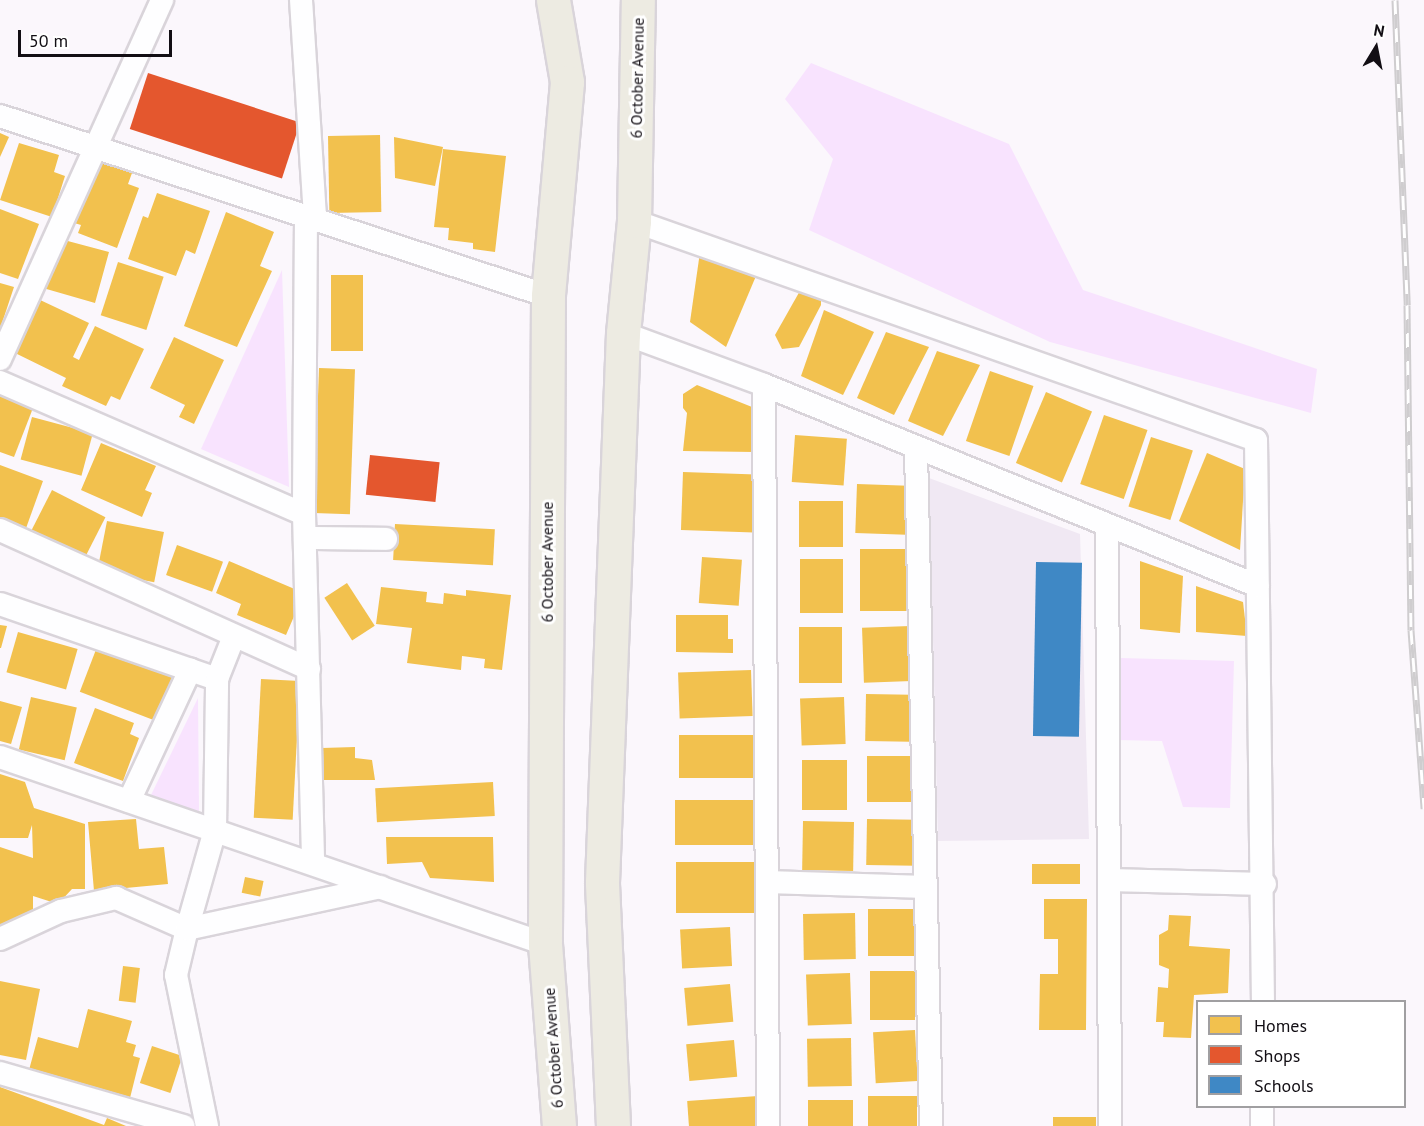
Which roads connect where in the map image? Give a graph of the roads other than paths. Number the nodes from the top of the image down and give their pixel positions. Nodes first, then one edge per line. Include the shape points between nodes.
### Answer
1 (162, 0) edge
2 (301, 0) edge
3 (553, 0) edge
4 (638, 0) edge
5 (0, 116) edge
6 (95, 147) junction
7 (311, 218) junction
8 (634, 221) junction
9 (548, 296) junction
10 (623, 333) junction
11 (0, 359) edge
12 (0, 382) edge
13 (764, 385) junction
14 (916, 450) junction
15 (304, 514) junction
16 (1107, 526) junction
17 (0, 530) edge
18 (305, 538) junction
19 (386, 539) dead end
20 (1258, 586) junction
21 (0, 604) edge
22 (234, 636) junction
23 (309, 669) junction
24 (190, 670) junction
25 (217, 679) junction
26 (0, 757) edge
27 (129, 801) junction
28 (215, 830) junction
29 (313, 864) junction
30 (1109, 880) junction
31 (767, 882) junction
32 (1265, 884) junction
33 (381, 887) junction
34 (926, 887) junction
35 (187, 928) junction
36 (0, 939) edge
37 (545, 944) junction
38 (1263, 1000) edge
39 (0, 1073) edge
40 (1262, 1108) edge
41 (184, 1126) edge
42 (207, 1126) edge
43 (559, 1126) edge
44 (613, 1126) edge
45 (768, 1126) edge
46 (931, 1126) edge
47 (1110, 1126) edge
48 (1262, 1126) edge

1 - 6 street
2 - 7 street
3 - 9 main road, 6 October Avenue via 567,82
4 - 8 main road, 6 October Avenue
5 - 6 street
6 - 7 street
6 - 11 street
7 - 9 street
7 - 15 street
8 - 10 main road, 6 October Avenue
8 - 20 street via 1256,440
9 - 37 main road, 6 October Avenue
10 - 13 street
10 - 44 main road, 6 October Avenue via 602,882
12 - 15 street
13 - 14 street
13 - 31 street
14 - 16 street
14 - 34 street
15 - 18 street
16 - 20 street
16 - 30 street
17 - 22 street
18 - 19 street
18 - 23 street
20 - 32 street
21 - 24 street
22 - 23 street
22 - 25 street
23 - 29 street
24 - 25 street
24 - 27 street
25 - 28 street
26 - 27 street
27 - 28 street
28 - 29 street
28 - 35 street
29 - 33 street
30 - 32 street
30 - 47 street
31 - 34 street
31 - 45 street
32 - 38 street
33 - 35 street
33 - 37 street
34 - 46 street
35 - 36 street via 116,898 61,912
35 - 42 street via 176,975
37 - 43 main road, 6 October Avenue
39 - 41 street
40 - 48 street

